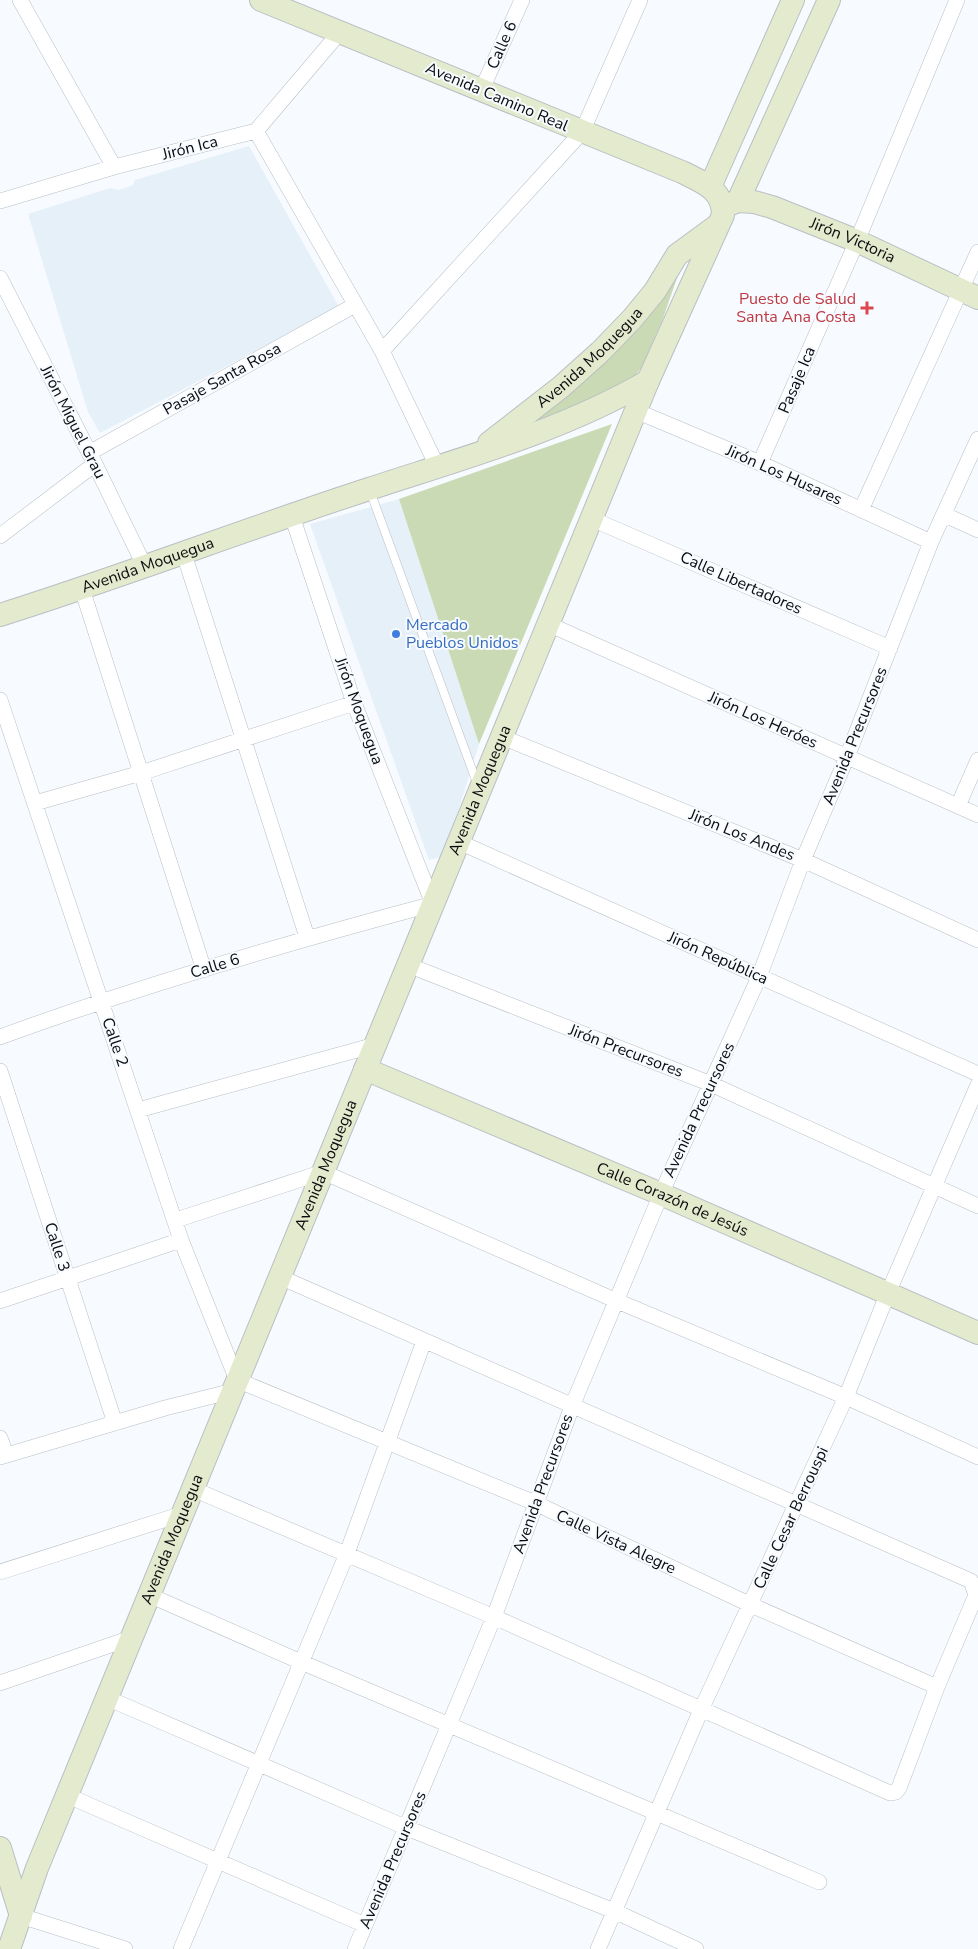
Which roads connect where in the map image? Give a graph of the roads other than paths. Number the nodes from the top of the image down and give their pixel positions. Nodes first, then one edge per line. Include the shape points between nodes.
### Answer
1 (20, 0) edge
2 (261, 0) edge
3 (522, 0) edge
4 (640, 0) edge
5 (793, 0) edge
6 (829, 0) edge
7 (957, 0) edge
8 (340, 32) junction
9 (482, 89) junction
10 (256, 131) junction
11 (582, 132) junction
12 (114, 167) junction
13 (710, 187) junction
14 (0, 201) edge
15 (727, 210) junction
16 (857, 241) junction
17 (978, 252) edge
18 (0, 278) edge
19 (969, 294) edge
20 (355, 305) junction
21 (382, 351) junction
22 (648, 381) junction
23 (636, 411) junction
24 (978, 439) edge
25 (92, 458) junction
26 (760, 463) junction
27 (438, 468) junction
28 (370, 489) junction
29 (861, 510) junction
30 (945, 515) junction
31 (292, 516) junction
32 (592, 518) junction
33 (978, 530) edge
34 (0, 536) edge
35 (931, 542) junction
36 (184, 554) junction
37 (144, 567) junction
38 (82, 589) junction
39 (0, 616) edge
40 (548, 624) junction
41 (890, 648) junction
42 (0, 700) edge
43 (354, 703) junction
44 (502, 737) junction
45 (244, 739) junction
46 (847, 757) junction
47 (978, 760) edge
48 (141, 773) junction
49 (480, 791) junction
50 (35, 803) junction
51 (958, 806) junction
52 (978, 814) edge
53 (459, 842) junction
54 (803, 860) junction
55 (433, 904) junction
56 (307, 937) junction
57 (978, 940) edge
58 (408, 965) junction
59 (204, 970) junction
60 (759, 977) junction
61 (101, 1000) junction
62 (0, 1037) edge
63 (375, 1045) junction
64 (365, 1069) junction
65 (0, 1071) edge
66 (978, 1074) edge
67 (711, 1084) junction
68 (978, 1085) edge
69 (138, 1110) junction
70 (323, 1172) junction
71 (934, 1188) junction
72 (661, 1194) junction
73 (978, 1206) edge
74 (176, 1220) junction
75 (181, 1240) junction
76 (280, 1277) junction
77 (68, 1280) junction
78 (888, 1293) junction
79 (0, 1301) edge
80 (617, 1301) junction
81 (978, 1333) edge
82 (424, 1341) junction
83 (235, 1386) junction
84 (846, 1397) junction
85 (572, 1404) junction
86 (115, 1423) junction
87 (0, 1438) edge
88 (385, 1443) junction
89 (3, 1456) edge
90 (978, 1456) edge
91 (192, 1489) junction
92 (535, 1503) junction
93 (796, 1505) junction
94 (182, 1514) junction
95 (346, 1556) junction
96 (0, 1572) edge
97 (149, 1595) junction
98 (751, 1605) junction
99 (494, 1617) junction
100 (131, 1638) junction
101 (301, 1662) junction
102 (0, 1683) edge
103 (937, 1687) junction
104 (106, 1698) junction
105 (701, 1710) junction
106 (449, 1723) junction
107 (258, 1764) junction
108 (66, 1796) junction
109 (656, 1813) junction
110 (407, 1828) junction
111 (0, 1848) edge
112 (218, 1862) junction
113 (819, 1882) dead end
114 (614, 1911) junction
115 (20, 1916) junction
116 (365, 1925) junction
117 (9, 1949) edge
118 (125, 1949) edge
119 (181, 1949) edge
120 (355, 1949) edge
121 (598, 1949) edge
122 (696, 1949) edge

1 - 12 street
2 - 8 main road, Avenida Camino Real
3 - 9 street, Calle 6
4 - 11 street
5 - 13 main road
6 - 15 main road, Avenida Moquegua
7 - 16 street, Pasaje Ica
8 - 9 main road, Avenida Camino Real
8 - 10 street
9 - 11 main road, Avenida Camino Real
10 - 12 street, Jirón Ica
10 - 20 street
11 - 13 main road, Avenida Camino Real via 682,172
11 - 21 street
12 - 14 street, Jirón Ica
13 - 15 main road, Avenida Camino Real
15 - 16 main road, Jirón Victoria via 754,202
15 - 22 main road, Avenida Moquegua
15 - 27 main road, Avenida Moquegua via 677,255 655,291 632,319 561,387 480,451
16 - 19 main road, Jirón Victoria
16 - 26 street, Pasaje Ica
17 - 19 street
18 - 25 street, Jirón Miguel Grau
19 - 29 street
20 - 21 street
20 - 25 street, Pasaje Santa Rosa
21 - 27 street
22 - 23 main road, Avenida Moquegua
22 - 27 main road, Avenida Moquegua via 609,404
23 - 26 street, Jirón Los Husares
23 - 32 main road, Avenida Moquegua
24 - 30 street, Avenida Precursores
25 - 34 street, Pasaje Santa Rosa
25 - 37 street, Jirón Miguel Grau
26 - 29 street, Jirón Los Husares
27 - 28 main road, Avenida Moquegua
28 - 31 main road, Avenida Moquegua
28 - 49 lane
29 - 35 street, Jirón Los Husares
30 - 33 street
30 - 35 street, Avenida Precursores
31 - 36 main road, Avenida Moquegua
31 - 43 street, Jirón Moquegua
32 - 40 main road, Avenida Moquegua
32 - 41 street, Calle Libertadores
35 - 41 street, Avenida Precursores
36 - 37 main road, Avenida Moquegua
36 - 45 street
37 - 38 main road, Avenida Moquegua
38 - 39 main road, Avenida Moquegua
38 - 48 street
40 - 44 main road, Avenida Moquegua
40 - 46 street, Jirón Los Heróes
41 - 46 street, Avenida Precursores
42 - 50 street, Calle 2
43 - 45 street
43 - 55 street, Jirón Moquegua
44 - 49 main road, Avenida Moquegua
44 - 54 street, Jirón Los Andes
45 - 48 street
45 - 56 street
46 - 51 street, Jirón Los Heróes
46 - 54 street, Avenida Precursores
47 - 51 street
48 - 50 street
48 - 59 street
49 - 53 main road, Avenida Moquegua
50 - 61 street, Calle 2
51 - 52 street, Jirón Los Heróes
53 - 55 main road, Avenida Moquegua
53 - 60 street, Jirón República
54 - 57 street, Jirón Los Andes
54 - 60 street, Avenida Precursores
55 - 56 street, Calle 6
55 - 58 main road, Avenida Moquegua
56 - 59 street, Calle 6
58 - 63 main road, Avenida Moquegua
58 - 67 street, Jirón Precursores
59 - 61 street, Calle 6
60 - 66 street, Jirón República
60 - 67 street, Avenida Precursores
61 - 62 street, Calle 6
61 - 69 street, Calle 2
63 - 64 main road, Avenida Moquegua
63 - 69 street
64 - 70 main road, Avenida Moquegua
64 - 72 main road, Calle Corazón de Jesús
65 - 77 street, Calle 3
67 - 71 street, Jirón Precursores
67 - 72 street, Avenida Precursores
68 - 71 street, Calle Cesar Berrouspi
69 - 74 street, Calle 2
70 - 74 street
70 - 76 main road, Avenida Moquegua
70 - 80 street
71 - 73 street, Jirón Precursores
71 - 78 street, Calle Cesar Berrouspi
72 - 78 main road, Calle Corazón de Jesús
72 - 80 street, Avenida Precursores
74 - 75 street, Calle 2
75 - 77 street
75 - 83 street, Calle 2
76 - 82 street
76 - 83 main road, Avenida Moquegua
77 - 79 street
77 - 86 street, Calle 3
78 - 81 main road, Calle Corazón de Jesús
78 - 84 street, Calle Cesar Berrouspi
80 - 84 street
80 - 85 street, Avenida Precursores
82 - 85 street
82 - 88 street
83 - 86 street
83 - 88 street, Calle Vista Alegre
83 - 91 main road, Avenida Moquegua
84 - 90 street
84 - 93 street, Calle Cesar Berrouspi
85 - 92 street, Avenida Precursores
85 - 93 street
86 - 89 street
87 - 89 street
88 - 92 street, Calle Vista Alegre
88 - 95 street
91 - 94 main road, Avenida Moquegua
91 - 95 street
92 - 98 street, Calle Vista Alegre
92 - 99 street, Avenida Precursores
93 - 98 street, Calle Cesar Berrouspi
93 - 103 street via 971,1582 976,1595
94 - 96 street
94 - 97 main road, Avenida Moquegua
95 - 99 street
95 - 101 street
97 - 100 main road, Avenida Moquegua
97 - 101 street
98 - 103 street, Calle Vista Alegre
98 - 105 street, Calle Cesar Berrouspi
99 - 105 street
99 - 106 street, Avenida Precursores
100 - 102 street
100 - 104 main road, Avenida Moquegua
101 - 106 street
101 - 107 street
103 - 105 street via 896,1792 890,1793
104 - 107 street
104 - 108 main road, Avenida Moquegua
105 - 109 street, Calle Cesar Berrouspi
106 - 109 street
106 - 110 street, Avenida Precursores
107 - 110 street
107 - 112 street
108 - 112 street
108 - 115 main road, Avenida Moquegua
109 - 113 street
109 - 114 street, Calle Cesar Berrouspi
110 - 114 street
110 - 116 street, Avenida Precursores
111 - 115 main road
112 - 116 street
112 - 119 street
114 - 121 street, Calle Cesar Berrouspi
114 - 122 street
115 - 117 main road, Avenida Moquegua
115 - 118 street
116 - 120 street, Avenida Precursores

